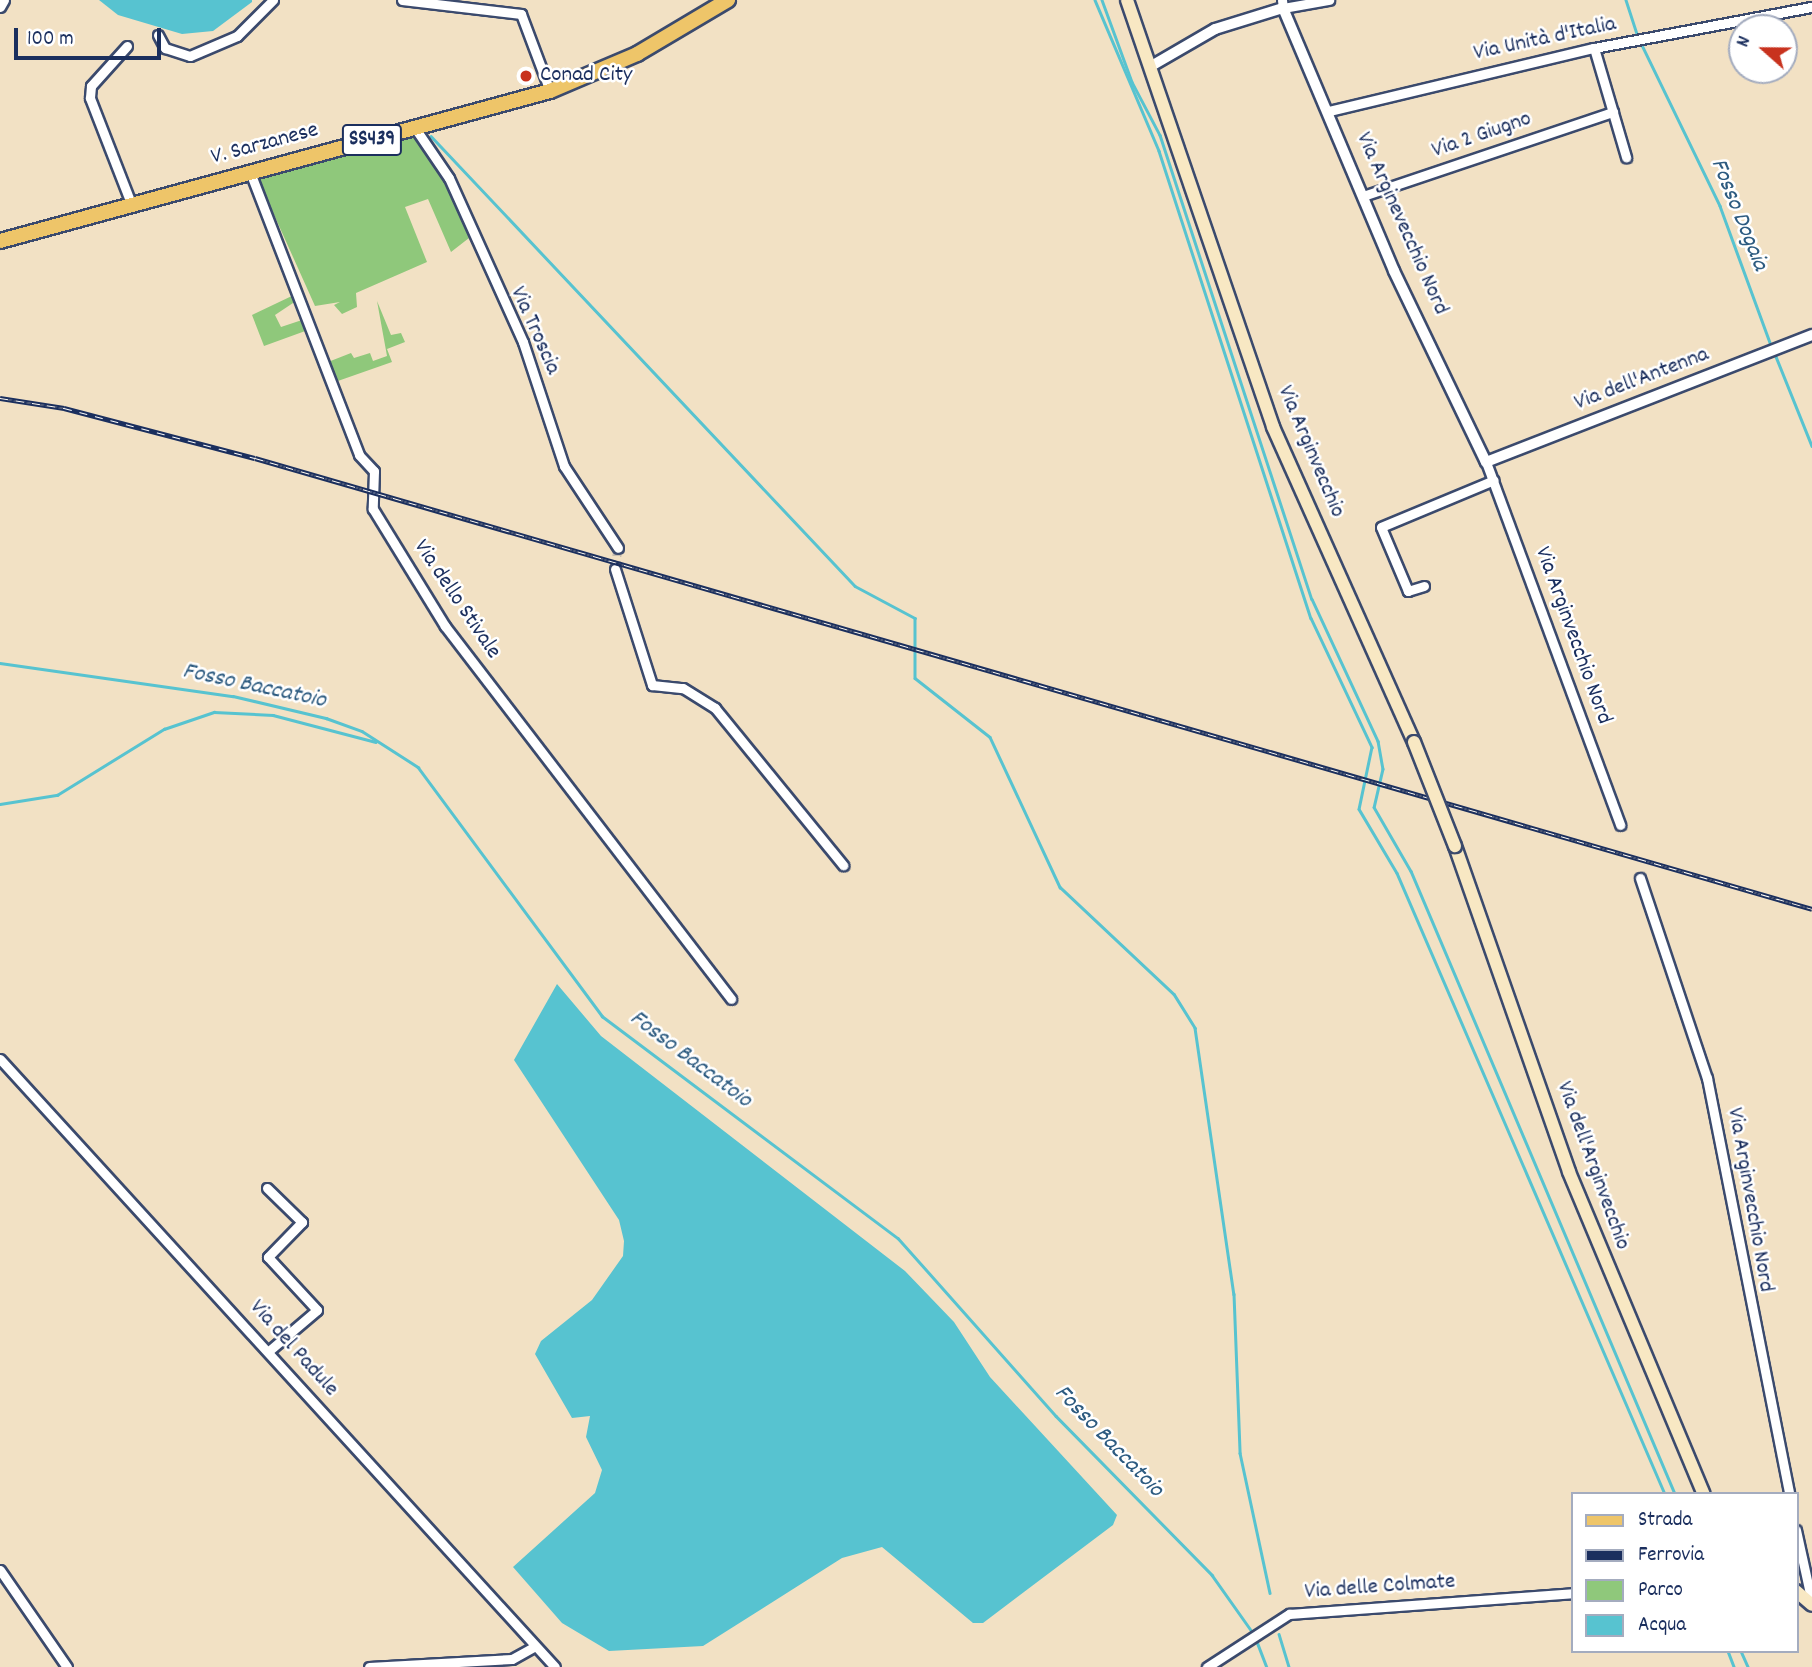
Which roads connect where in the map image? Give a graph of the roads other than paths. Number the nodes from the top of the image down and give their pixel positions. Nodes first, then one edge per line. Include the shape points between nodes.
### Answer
1 (4, 0) edge
2 (273, 0) edge
3 (402, 0) edge
4 (728, 0) edge
5 (1128, 0) edge
6 (1329, 0) edge
7 (1283, 4) edge
8 (0, 7) edge
9 (1812, 7) edge
10 (158, 35) dead end
11 (127, 46) dead end
12 (1594, 48) junction
13 (1153, 65) junction
14 (550, 91) junction
15 (1329, 111) junction
16 (1613, 113) junction
17 (415, 128) junction
18 (1626, 157) dead end
19 (250, 172) junction
20 (1363, 196) junction
21 (132, 205) junction
22 (0, 240) edge
23 (1812, 335) edge
24 (1486, 462) junction
25 (1494, 480) junction
26 (618, 548) tunnel mouth
27 (615, 569) tunnel mouth
28 (1424, 586) dead end
29 (1620, 825) dead end
30 (1455, 846) joint
31 (843, 865) dead end
32 (1640, 878) dead end
33 (731, 999) dead end
34 (0, 1059) edge
35 (267, 1188) dead end
36 (270, 1350) junction
37 (1703, 1492) edge
38 (1788, 1492) edge
39 (1798, 1539) edge
40 (0, 1570) edge
41 (1570, 1593) edge
42 (1798, 1593) edge
43 (1812, 1604) edge
44 (534, 1647) junction
45 (67, 1667) edge
46 (369, 1667) edge
47 (555, 1667) edge
48 (1207, 1667) edge

1 - 8 street
2 - 10 street via 237,36 190,56 165,48
3 - 14 street via 521,15
4 - 14 main road, V. Sarzanese / SS439 via 637,54
5 - 13 main road, Via Arginvecchio
6 - 7 street
7 - 13 street via 1215,29
7 - 15 street, Via Arginevecchio Nord
9 - 12 street, Via Unità d'Italia
11 - 21 street via 91,86 90,98
12 - 15 street, Via Unità d'Italia
12 - 16 street
13 - 30 main road, Via Arginvecchio, bridge via 1273,427 1414,742
14 - 17 main road, V. Sarzanese / SS439
15 - 20 street, Via Arginevecchio Nord
16 - 18 street
16 - 20 street, Via 2 Giugno
17 - 19 main road, V. Sarzanese / SS439
17 - 26 street, Via Troscia via 449,178 530,360 564,466
19 - 21 main road, V. Sarzanese / SS439
19 - 33 street, Via dello Stivale via 359,455 374,471 373,509 445,626
20 - 24 street, Via Arginevecchio Nord
21 - 22 main road, V. Sarzanese / SS439
23 - 24 street, Via dell'Antenna
24 - 25 street, Via Arginvecchio Nord
25 - 28 street via 1381,527 1408,591
25 - 29 street, Via Arginvecchio Nord
27 - 31 street via 652,685 683,688 715,708
30 - 37 main road, Via dell'Arginvecchio via 1569,1172
32 - 38 street, Via Arginvecchio Nord via 1707,1078
34 - 36 street, Via del Padule
35 - 36 street via 302,1222 268,1257 317,1310
36 - 44 street, Via del Padule
39 - 43 street
40 - 45 street
41 - 48 street, Via delle Colmate via 1289,1614
42 - 43 main road
44 - 46 street via 512,1659
44 - 47 street, Via del Padule

